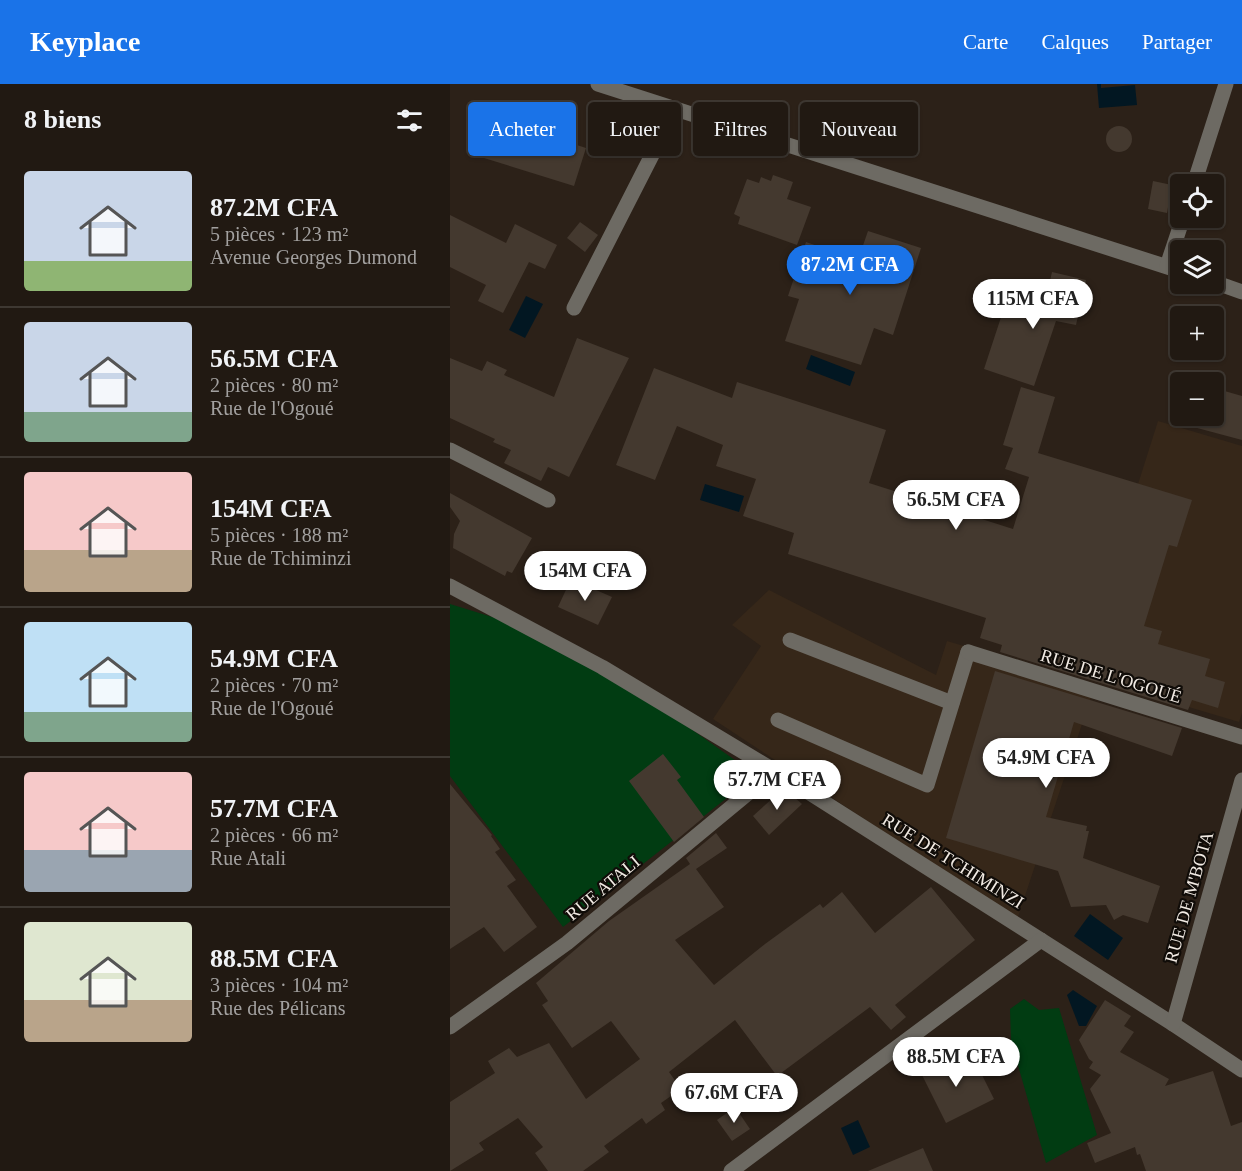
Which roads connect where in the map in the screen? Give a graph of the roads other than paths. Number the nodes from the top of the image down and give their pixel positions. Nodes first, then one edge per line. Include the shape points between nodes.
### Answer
1 (598, 84) edge
2 (1226, 84) edge
3 (651, 102) edge
4 (681, 112) edge
5 (652, 156) edge
6 (1197, 174) edge
7 (1170, 267) edge
8 (1224, 286) edge
9 (1242, 292) edge
10 (574, 308) dead end
11 (450, 450) edge
12 (548, 500) dead end
13 (450, 586) edge
14 (790, 640) dead end
15 (952, 703) junction
16 (778, 720) dead end
17 (1242, 737) edge
18 (775, 771) junction
19 (1242, 780) edge
20 (1041, 940) junction
21 (1173, 1024) junction
22 (450, 1027) edge
23 (1242, 1070) edge
24 (731, 1171) edge

1 - 3 street
2 - 6 street
4 - 7 street
5 - 10 street
8 - 9 street
11 - 12 street
13 - 18 street, RUE DE TCHIMINZI via 602,667
14 - 15 street
15 - 16 street via 927,785
15 - 17 street, RUE DE L'OGOUÉ via 968,652
18 - 20 street, RUE DE TCHIMINZI
18 - 22 street, RUE ATALI via 567,943
19 - 21 street, RUE DE M'BOTA
20 - 21 street, RUE DE TCHIMINZI
20 - 24 street
21 - 23 street, RUE DE TCHIMINZI

